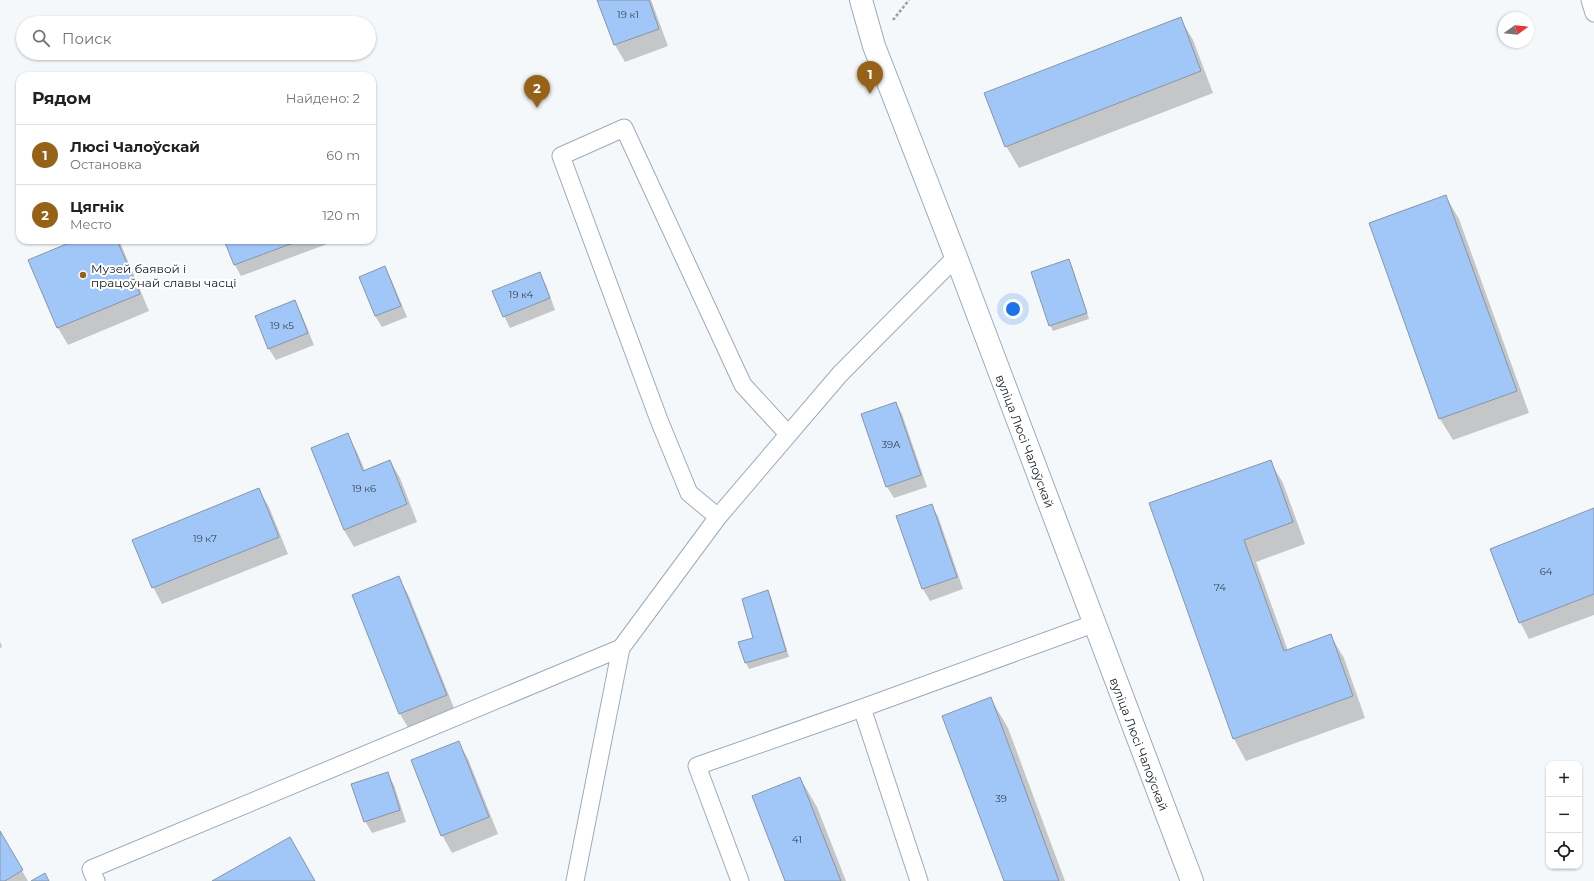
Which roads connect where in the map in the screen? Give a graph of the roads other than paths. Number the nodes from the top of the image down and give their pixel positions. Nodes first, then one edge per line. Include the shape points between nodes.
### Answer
1 (861, 0) edge
2 (1590, 0) edge
3 (1594, 13) edge
4 (956, 257) junction
5 (788, 434) junction
6 (718, 517) junction
7 (1093, 624) junction
8 (621, 648) junction
9 (862, 708) junction
10 (96, 881) edge
11 (576, 881) edge
12 (740, 881) edge
13 (919, 881) edge
14 (1192, 881) edge

1 - 4 street, вуліца Люсі Чалоўскай via 874,46
2 - 3 lane
4 - 5 lane via 840,374
4 - 7 street, вуліца Люсі Чалоўскай
5 - 6 lane
5 - 6 lane via 743,385 624,128 561,156 688,493
6 - 8 lane
7 - 9 lane
7 - 14 street, вуліца Люсі Чалоўскай
8 - 10 lane via 91,869
8 - 11 lane
9 - 12 lane via 697,766
9 - 13 lane

